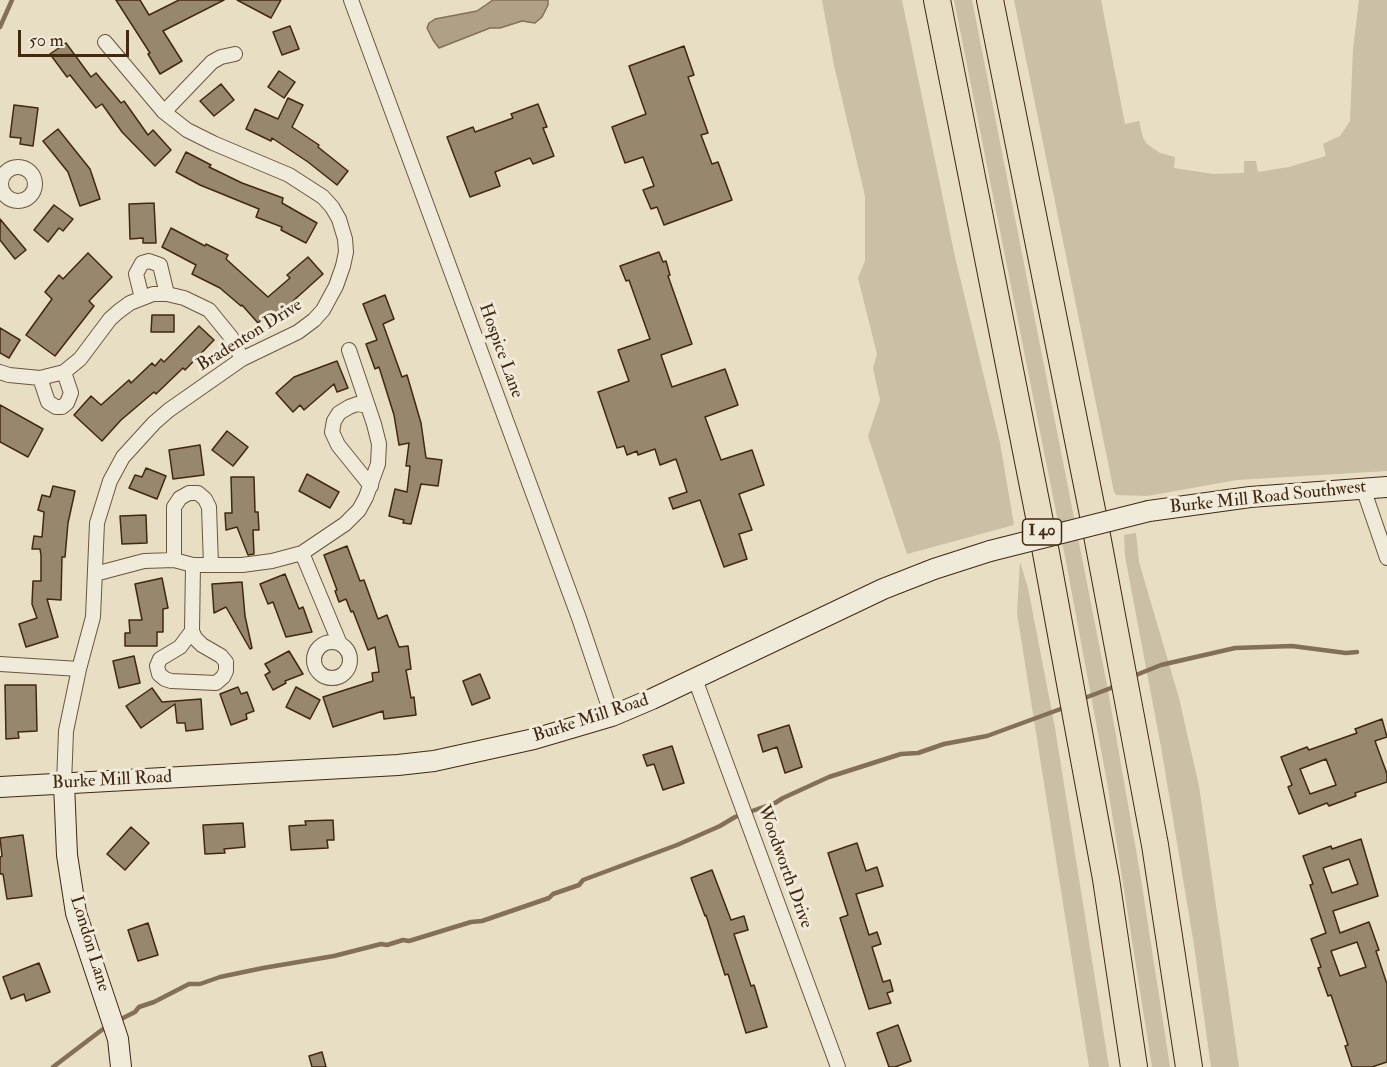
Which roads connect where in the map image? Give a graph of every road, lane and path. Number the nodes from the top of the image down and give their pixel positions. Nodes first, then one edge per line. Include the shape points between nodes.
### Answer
1 (351, 0) edge
2 (937, 0) edge
3 (990, 0) edge
4 (995, 0) edge
5 (105, 42) dead end
6 (235, 54) dead end
7 (1004, 71) junction
8 (164, 112) junction
9 (167, 294) junction
10 (142, 298) junction
11 (349, 350) dead end
12 (242, 359) junction
13 (0, 372) edge
14 (64, 372) junction
15 (40, 378) junction
16 (368, 405) junction
17 (371, 486) junction
18 (1387, 487) edge
19 (1363, 488) junction
20 (1149, 511) joint
21 (302, 553) junction
22 (1387, 558) edge
23 (174, 560) junction
24 (193, 565) junction
25 (211, 565) junction
26 (95, 574) junction
27 (192, 631) junction
28 (340, 644) dead end
29 (0, 664) edge
30 (79, 669) junction
31 (695, 679) junction
32 (612, 716) junction
33 (64, 784) junction
34 (0, 787) edge
35 (122, 1067) edge
36 (837, 1067) edge
37 (1134, 1067) edge
38 (1189, 1067) edge

1 - 32 street, Hospice Lane
2 - 37 highway, I 40 via 1044,542 1106,879
3 - 7 highway
4 - 7 highway
5 - 8 street, Bradenton Drive
6 - 8 street via 212,62
7 - 38 highway via 1101,553 1155,844
8 - 12 street, Bradenton Drive via 188,130 289,175 322,197 339,219 346,252 323,310 298,332
9 - 10 street
9 - 10 street via 160,265 149,261 142,263 136,274
9 - 12 street via 209,310 231,336
10 - 14 street via 119,311 80,359
11 - 16 street
12 - 26 street, Bradenton Drive via 162,416 123,457 110,480 97,523
13 - 15 street
14 - 15 street
14 - 15 street via 71,393 62,407 48,402
16 - 17 street via 379,444
16 - 17 street via 349,406 339,413 332,432
17 - 21 street via 359,510 345,524
18 - 19 street, Burke Mill Road Southwest
19 - 20 street, Burke Mill Road Southwest via 1250,497
19 - 22 street
20 - 31 street, Burke Mill Road, bridge via 934,569
21 - 25 street via 242,565
21 - 28 street
23 - 24 street
23 - 25 street via 174,507 180,498 198,493 209,507
23 - 26 street via 144,561
24 - 25 street
24 - 27 street
26 - 30 street, Bradenton Drive via 93,617
27 - 27 street via 180,647 160,658 159,674 171,681 216,683 226,671 226,662 202,645
29 - 30 street
30 - 33 street, Bradenton Drive via 66,731
31 - 32 street, Burke Mill Road
31 - 36 street, Woodworth Drive
32 - 33 street, Burke Mill Road via 534,739 434,761
33 - 34 street, Burke Mill Road
33 - 35 street, London Lane via 67,855 76,913 118,1039

